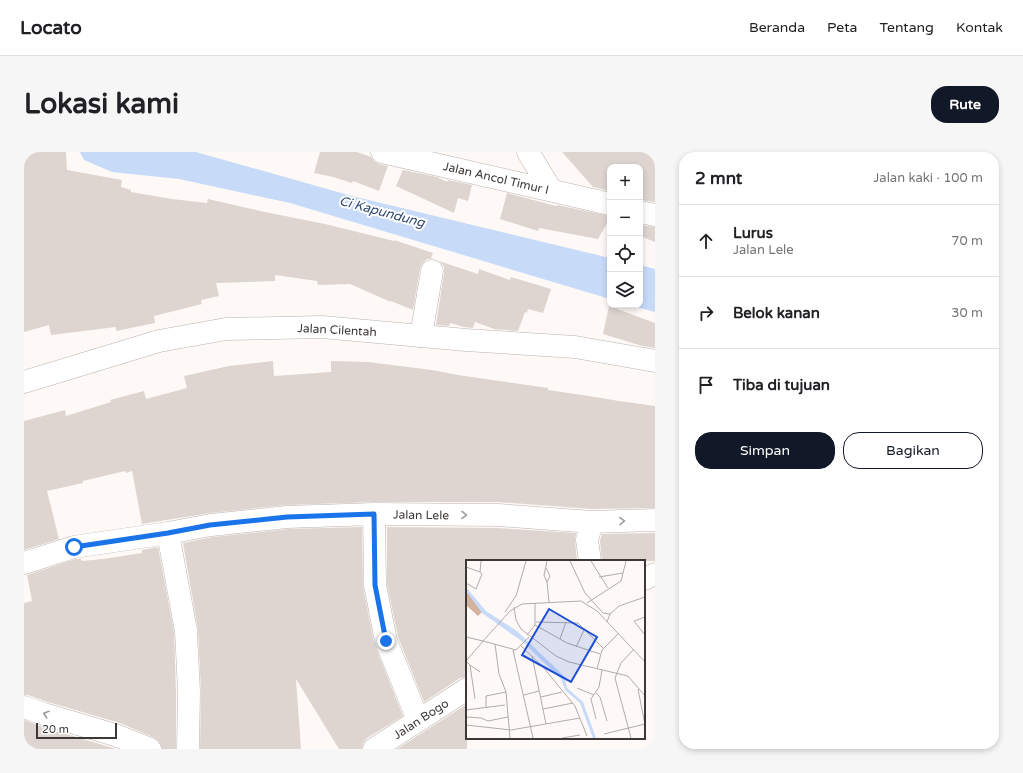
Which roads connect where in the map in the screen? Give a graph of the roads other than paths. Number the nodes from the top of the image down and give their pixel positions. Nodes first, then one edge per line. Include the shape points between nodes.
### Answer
1 (382, 152) edge
2 (528, 152) edge
3 (551, 190) junction
4 (607, 203) edge
5 (643, 213) edge
6 (655, 215) edge
7 (432, 271) dead end
8 (420, 336) junction
9 (655, 361) edge
10 (24, 382) edge
11 (374, 514) junction
12 (655, 520) edge
13 (592, 522) junction
14 (168, 533) junction
15 (590, 560) edge
16 (24, 564) edge
17 (655, 574) edge
18 (645, 579) edge
19 (466, 690) edge
20 (24, 707) edge
21 (418, 720) junction
22 (150, 749) edge
23 (188, 749) edge
24 (374, 749) edge

1 - 3 street, Jalan Ancol Timur I
2 - 3 street
3 - 4 street, Jalan Ancol Timur I
5 - 6 street
7 - 8 street
8 - 9 street, Jalan Cilentah via 575,347
8 - 10 street, Jalan Cilentah via 322,327 226,329 159,341
11 -> 13 street, Jalan Lele via 498,516
11 - 14 street, Jalan Lele via 287,517 210,525
11 - 21 street via 375,585 386,641
13 -> 12 street, Jalan Lele
13 - 15 street via 587,540
14 - 16 street, Jalan Lele via 74,547
14 - 23 street via 186,631
17 - 18 street
19 - 21 street, Jalan Bogo
22 -> 20 street via 115,735
21 - 24 street, Jalan Bogo

